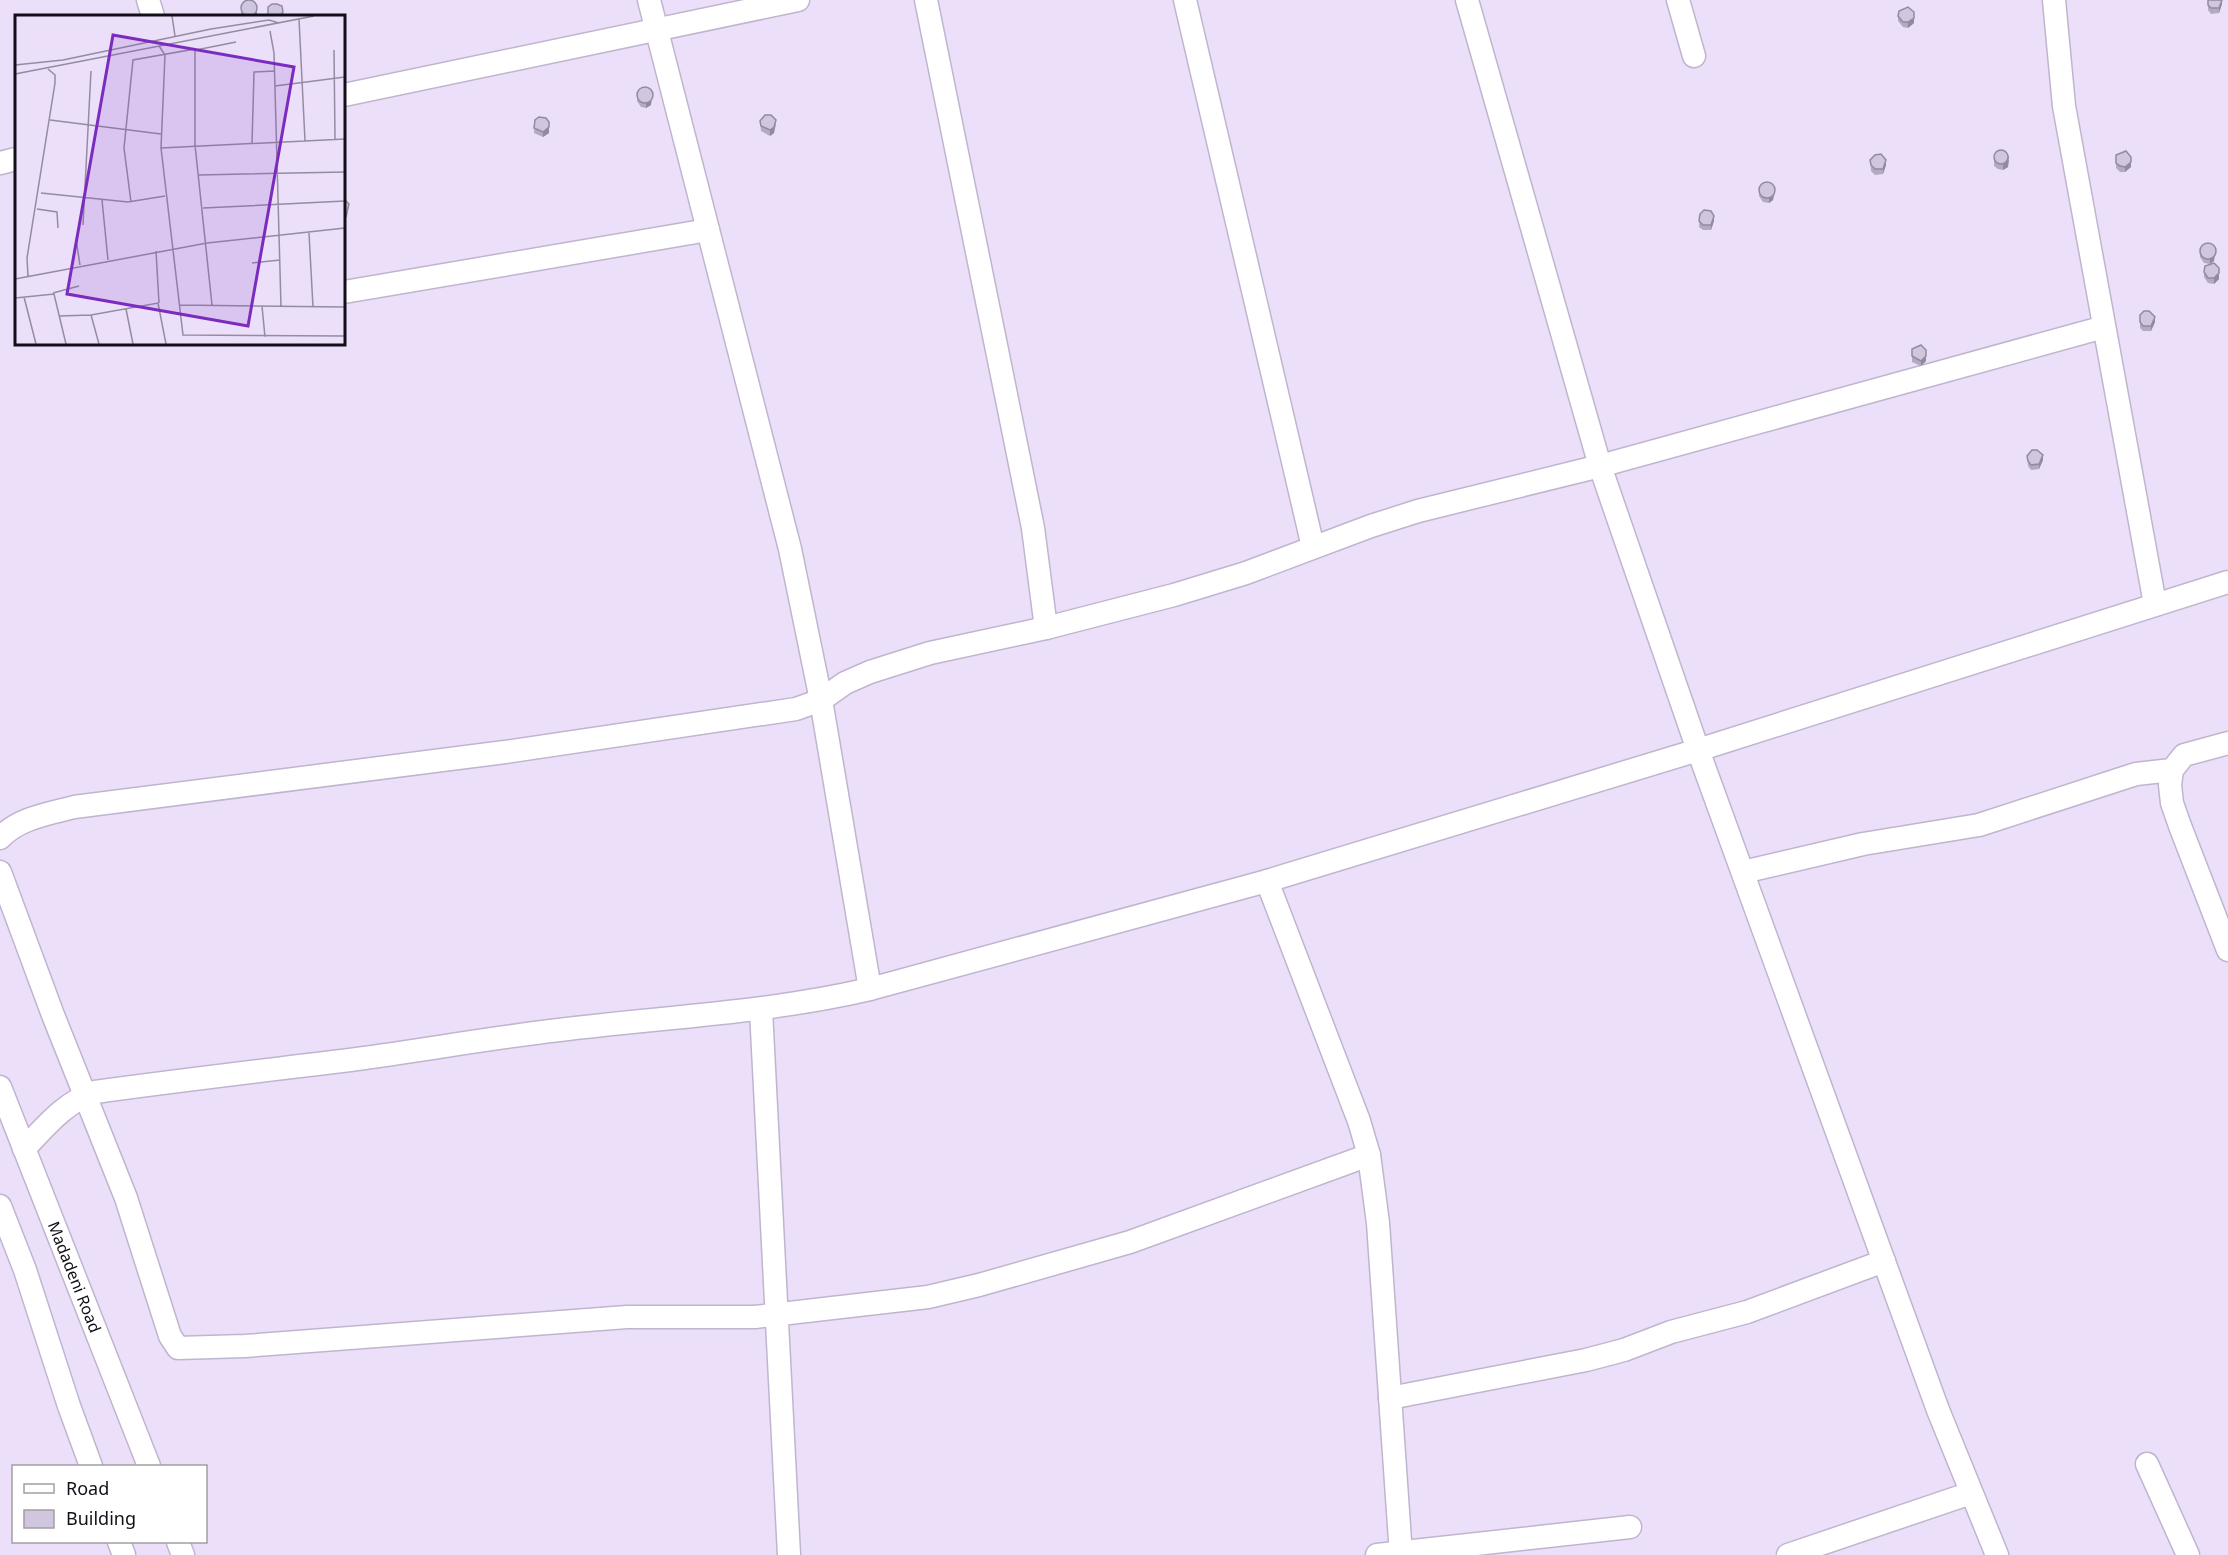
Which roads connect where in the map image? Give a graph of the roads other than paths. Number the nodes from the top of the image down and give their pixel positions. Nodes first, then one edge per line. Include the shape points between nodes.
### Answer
1 (148, 0) edge
2 (649, 0) edge
3 (798, 0) edge
4 (926, 0) edge
5 (1185, 0) edge
6 (1467, 0) edge
7 (1678, 0) edge
8 (2054, 0) edge
9 (153, 15) edge
10 (657, 31) junction
11 (1694, 56) dead end
12 (345, 94) edge
13 (15, 159) edge
14 (0, 163) edge
15 (708, 230) junction
16 (345, 292) edge
17 (2104, 327) junction
18 (1600, 466) junction
19 (1313, 547) junction
20 (2228, 582) edge
21 (2155, 604) junction
22 (1046, 628) junction
23 (821, 700) junction
24 (2228, 743) edge
25 (1698, 750) junction
26 (2172, 771) junction
27 (0, 837) edge
28 (0, 872) edge
29 (1743, 872) junction
30 (1267, 881) junction
31 (2228, 950) edge
32 (870, 989) junction
33 (761, 1010) junction
34 (0, 1087) edge
35 (84, 1095) junction
36 (24, 1149) junction
37 (1369, 1155) junction
38 (0, 1206) edge
39 (1884, 1261) junction
40 (778, 1314) junction
41 (1390, 1398) junction
42 (2147, 1464) dead end
43 (90, 1465) edge
44 (148, 1465) edge
45 (1971, 1493) junction
46 (1630, 1527) dead end
47 (1401, 1553) edge
48 (789, 1555) edge
49 (1377, 1555) edge
50 (1788, 1555) edge
51 (1997, 1555) edge
52 (2188, 1555) edge

1 - 9 street
2 - 10 street
3 - 10 street
4 - 22 street via 1033,528
5 - 19 street
6 - 18 street
7 - 11 street
8 - 17 street via 2064,106
10 - 12 street
10 - 15 street
13 - 14 street
15 - 16 street
15 - 23 street via 790,549
17 - 18 street
17 - 21 street
18 - 19 street via 1418,511
18 - 25 street
19 - 22 street via 1174,595
20 - 21 street
21 - 25 street
22 - 23 street via 894,664 845,683
23 - 27 street via 796,709 505,752 74,807 16,825
23 - 32 street
24 - 26 street via 2184,755
25 - 29 street
25 - 30 street
26 - 29 street via 2136,774 1979,825 1863,844
26 - 31 street via 2172,803
28 - 35 street
29 - 39 street
30 - 32 street
30 - 37 street
32 - 33 street
33 - 35 street via 509,1036
33 - 40 street
34 - 36 street, Madadeni Road
35 - 36 street via 60,1112
35 - 40 street via 126,1198 170,1336 178,1348 627,1317 733,1318
36 - 44 street, Madadeni Road
37 - 40 street via 1130,1242 979,1285 928,1297
37 - 41 street via 1378,1223
38 - 43 street
39 - 41 street via 1747,1312 1671,1332 1624,1350
39 - 45 street
40 - 48 street
41 - 47 street
42 - 52 street
45 - 50 street
45 - 51 street
46 - 47 street
47 - 49 street

